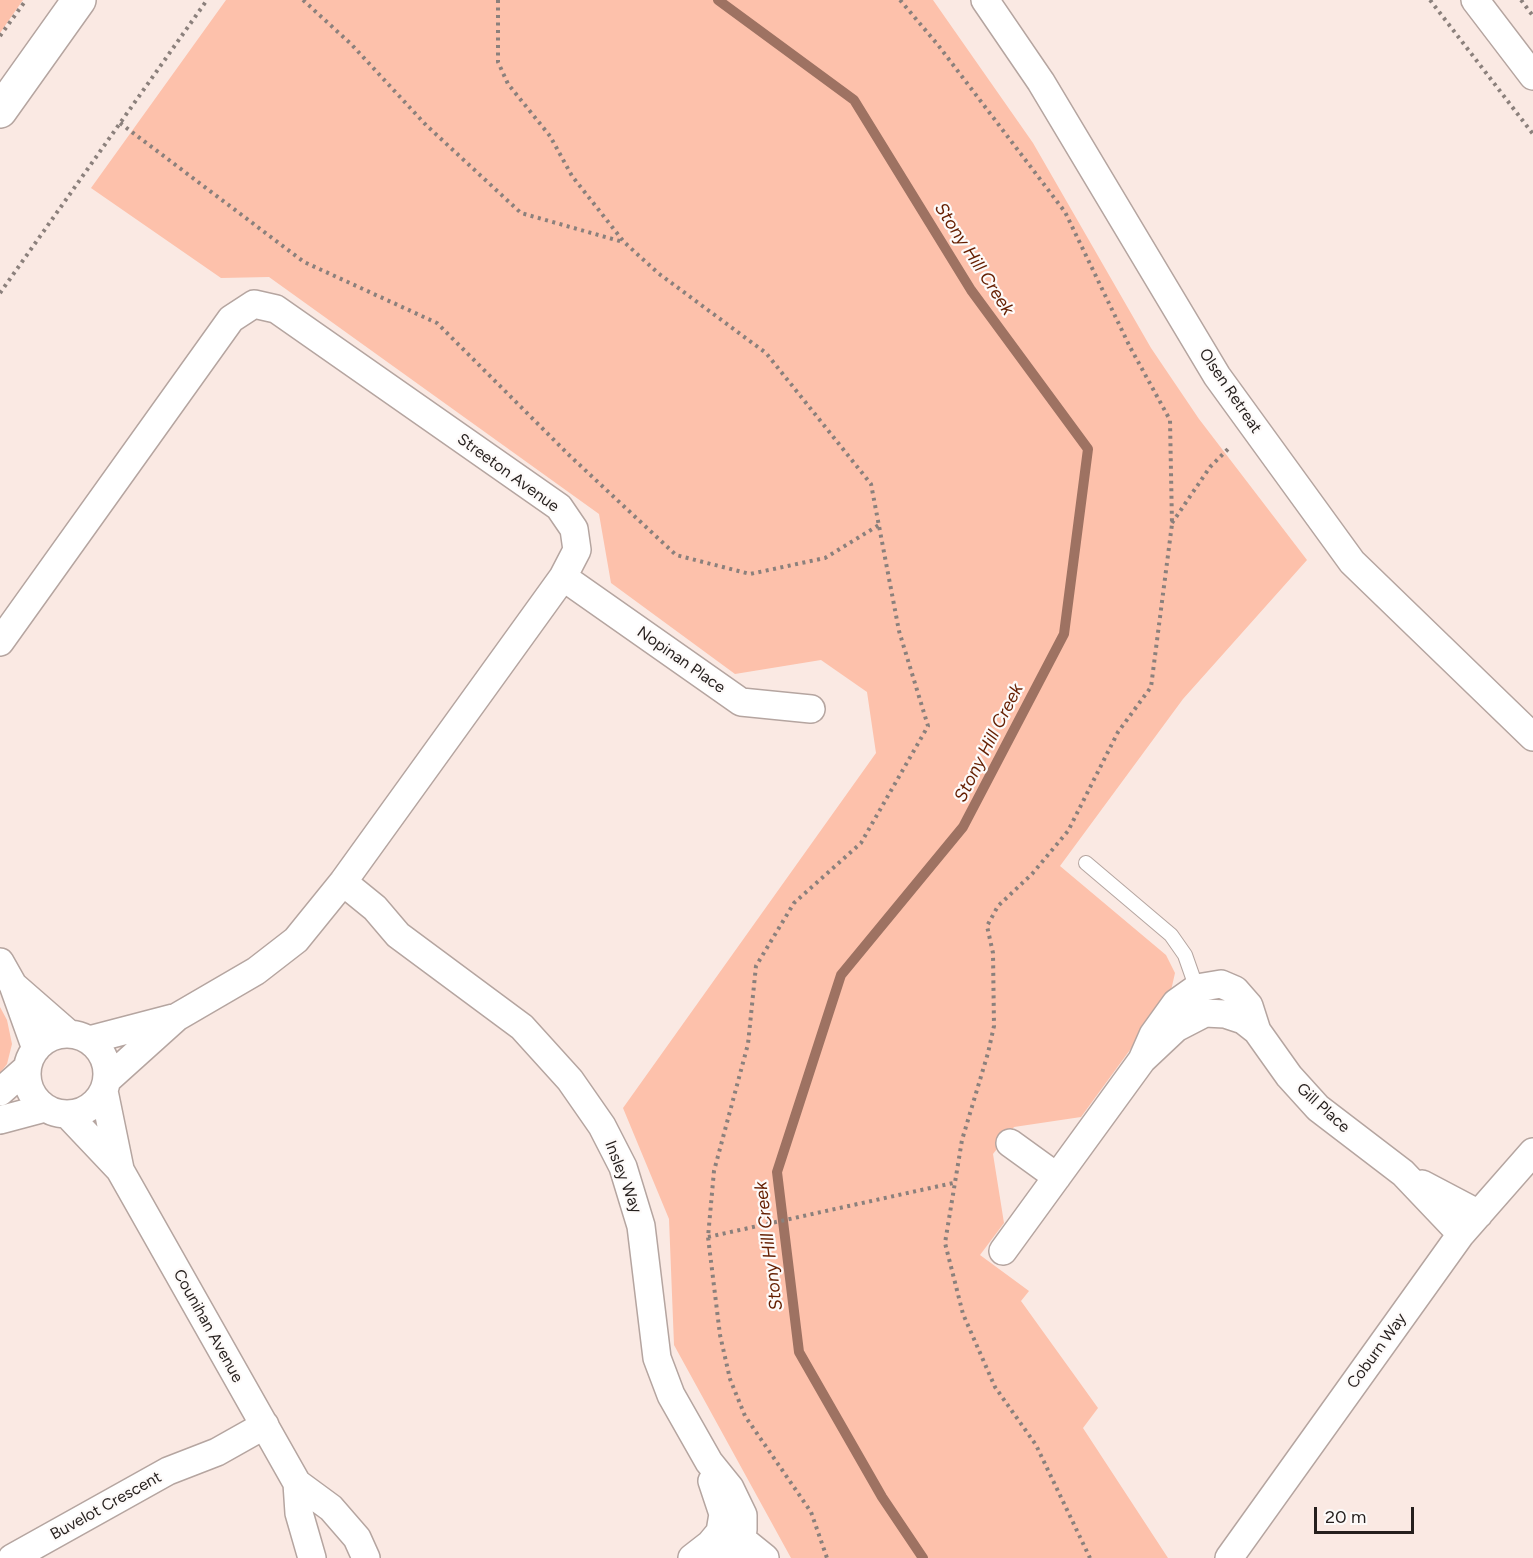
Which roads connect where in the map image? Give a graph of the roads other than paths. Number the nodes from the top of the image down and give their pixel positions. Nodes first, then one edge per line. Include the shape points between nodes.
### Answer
1 (79, 0) edge
2 (985, 0) edge
3 (1475, 0) edge
4 (1533, 76) edge
5 (0, 111) edge
6 (563, 577) junction
7 (0, 642) edge
8 (811, 709) dead end
9 (1533, 736) edge
10 (1086, 863) dead end
11 (337, 890) junction
12 (7, 974) edge
13 (1201, 1000) junction
14 (177, 1017) junction
15 (79, 1037) junction
16 (32, 1058) junction
17 (106, 1086) junction
18 (0, 1092) edge
19 (56, 1111) junction
20 (0, 1120) edge
21 (1010, 1143) dead end
22 (1533, 1152) edge
23 (120, 1170) junction
24 (1402, 1173) junction
25 (1058, 1177) junction
26 (1479, 1214) junction
27 (1461, 1234) junction
28 (1003, 1251) dead end
29 (260, 1418) junction
30 (297, 1483) junction
31 (730, 1547) edge
32 (12, 1558) edge
33 (312, 1558) edge
34 (366, 1558) edge
35 (692, 1558) edge
36 (765, 1558) edge
37 (1229, 1558) edge

1 - 5 street
2 - 9 street, Olsen Retreat via 1041,82 1217,376 1352,562
3 - 4 street
6 - 7 street, Streeton Avenue via 577,550 574,529 559,507 276,309 254,304 231,319
6 - 8 street, Nopinan Place via 741,702
6 - 11 street, Streeton Avenue
10 - 13 lane via 1171,935 1185,955
11 - 14 street, Streeton Avenue via 296,940 256,971
11 - 31 street, Insley Way via 375,908 398,935 522,1027 570,1080 603,1126 623,1167 641,1226 657,1358 671,1395 709,1462
12 - 15 street
12 - 16 street
13 - 24 street, Gill Place via 1257,1031 1288,1076 1318,1108
13 - 25 street via 1142,1060
14 - 15 street, Streeton Avenue
14 - 17 street, Streeton Avenue
15 - 16 street via 45,1040
15 - 17 street via 104,1057
16 - 18 street
16 - 19 street via 30,1090
17 - 19 street via 89,1108
17 - 23 street, Counihan Avenue
19 - 20 street
19 - 23 street, Counihan Avenue
21 - 25 street
22 - 26 street, Coburn Way
23 - 29 street, Counihan Avenue
24 - 26 street, Gill Place
24 - 27 street, Gill Place
25 - 28 street
26 - 27 street, Coburn Way
27 - 37 street, Coburn Way
29 - 30 street, Counihan Avenue
29 - 32 street, Buvelot Crescent via 209,1439 168,1471
30 - 33 street, Counihan Avenue via 299,1513
30 - 34 street, Counihan Avenue via 331,1508 357,1538
31 - 35 street via 710,1544
31 - 36 street

